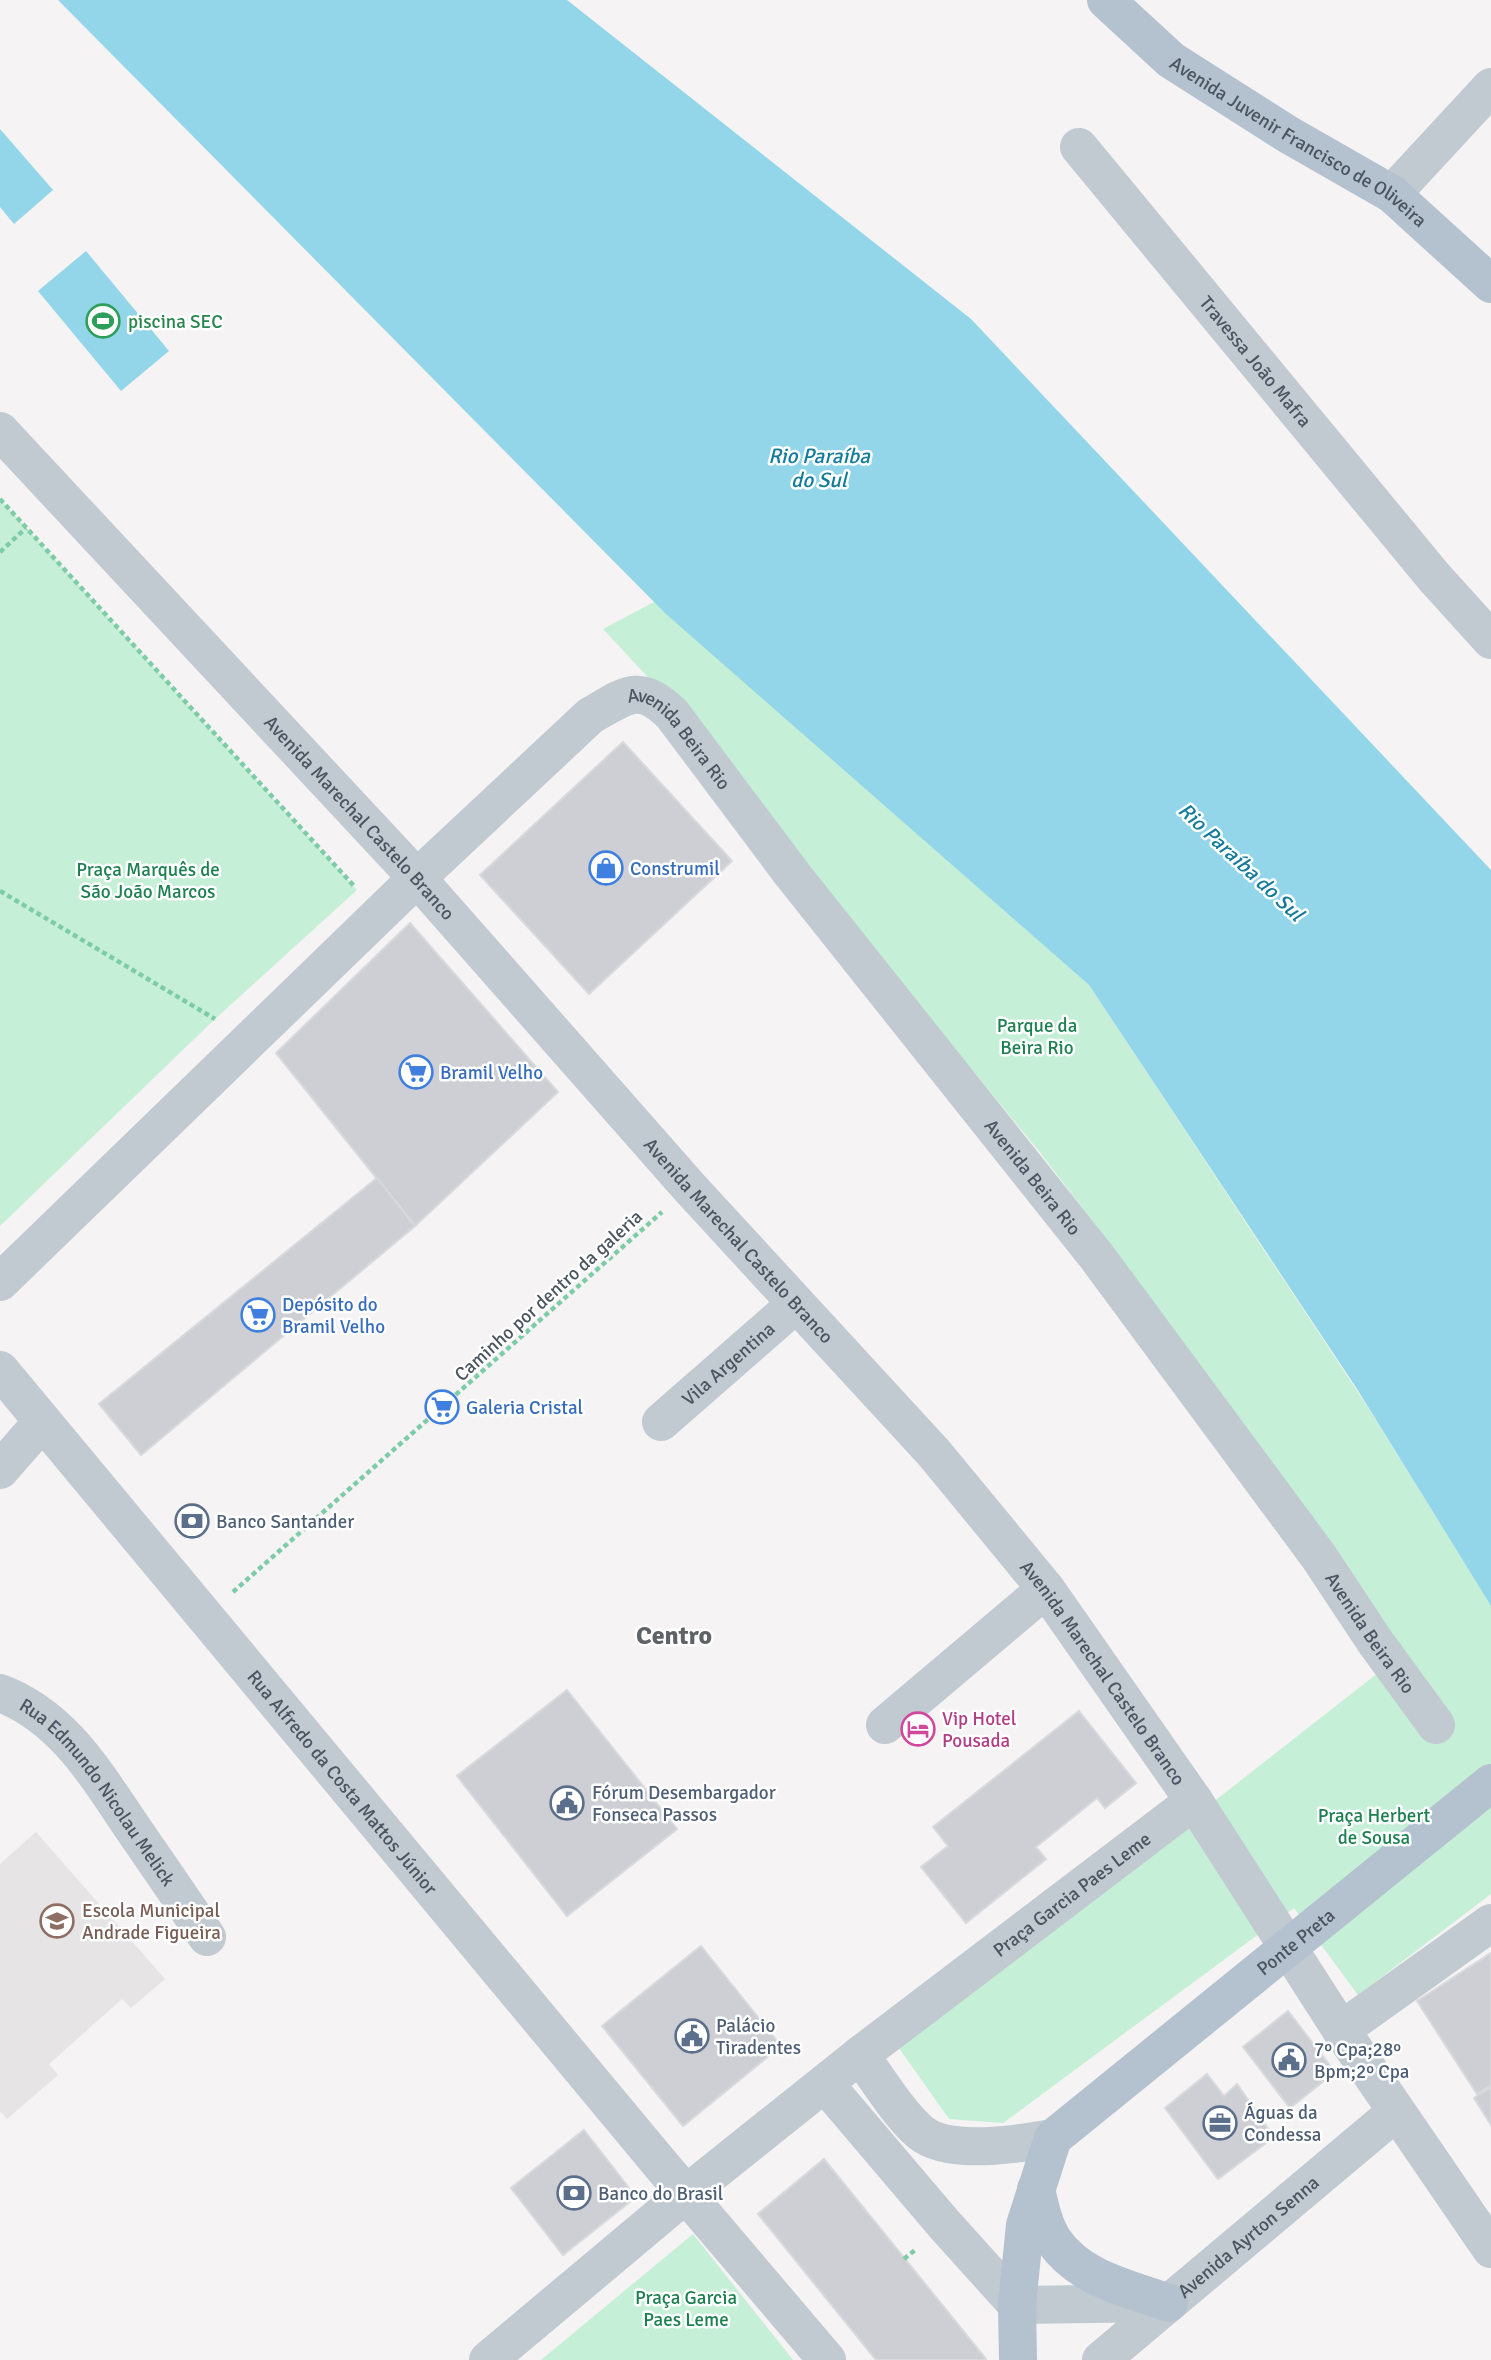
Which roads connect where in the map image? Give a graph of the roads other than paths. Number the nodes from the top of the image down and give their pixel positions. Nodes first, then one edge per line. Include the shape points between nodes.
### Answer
1 (1105, 0) edge
2 (1491, 87) edge
3 (1079, 147) dead end
4 (1392, 194) junction
5 (1491, 284) edge
6 (0, 431) edge
7 (1491, 640) edge
8 (417, 878) junction
9 (0, 1282) edge
10 (796, 1304) junction
11 (0, 1370) edge
12 (42, 1422) junction
13 (661, 1422) dead end
14 (0, 1469) edge
15 (1046, 1589) junction
16 (0, 1693) edge
17 (885, 1725) dead end
18 (1436, 1725) dead end
19 (1491, 1783) edge
20 (1194, 1801) junction
21 (1491, 1923) edge
22 (207, 1937) dead end
23 (1342, 2030) junction
24 (860, 2055) junction
25 (825, 2084) junction
26 (1396, 2112) junction
27 (1053, 2138) junction
28 (1036, 2189) junction
29 (686, 2194) junction
30 (1491, 2249) edge
31 (1169, 2303) junction
32 (1017, 2305) junction
33 (488, 2360) edge
34 (828, 2360) edge
35 (1018, 2360) edge
36 (1101, 2360) edge

1 - 4 main road, Avenida Juvenir Francisco de Oliveira via 1171,60
2 - 4 street
3 - 7 street, Travessa João Mafra via 1434,578
4 - 5 main road, Avenida Juvenir Francisco de Oliveira
6 - 8 street, Avenida Marechal Castelo Branco
8 - 9 street
8 - 10 street, Avenida Marechal Castelo Branco
8 - 18 street, Avenida Beira Rio via 590,716 624,697 651,696 672,714 792,874 1105,1267 1319,1557
10 - 13 street, Vila Argentina
10 - 15 street, Avenida Marechal Castelo Branco via 934,1453
11 - 12 street, Rua Alfredo da Costa Mattos Júnior
12 - 14 street
12 - 29 street, Rua Alfredo da Costa Mattos Júnior
15 - 17 street
15 - 20 street, Avenida Marechal Castelo Branco
16 - 22 street, Rua Edmundo Nicolau Melick via 50,1722 82,1754
19 - 27 main road, Ponte Preta
20 - 23 street, Avenida Marechal Castelo Branco
20 - 24 street, Praça Garcia Paes Leme
21 - 23 street
23 - 26 street, Avenida Marechal Castelo Branco
24 - 25 street, Praça Garcia Paes Leme
24 - 27 street via 921,2133 945,2144 1006,2147
25 - 29 street, Praça Garcia Paes Leme
25 - 32 street
26 - 30 street, Avenida Marechal Castelo Branco
26 - 31 street, Avenida Ayrton Senna
27 - 28 main road
28 - 31 main road via 1053,2241 1067,2256 1090,2274
28 - 32 main road via 1025,2225
29 - 33 street, Praça Garcia Paes Leme
29 - 34 street
31 - 32 street
31 - 36 street, Avenida Ayrton Senna
32 - 35 main road

